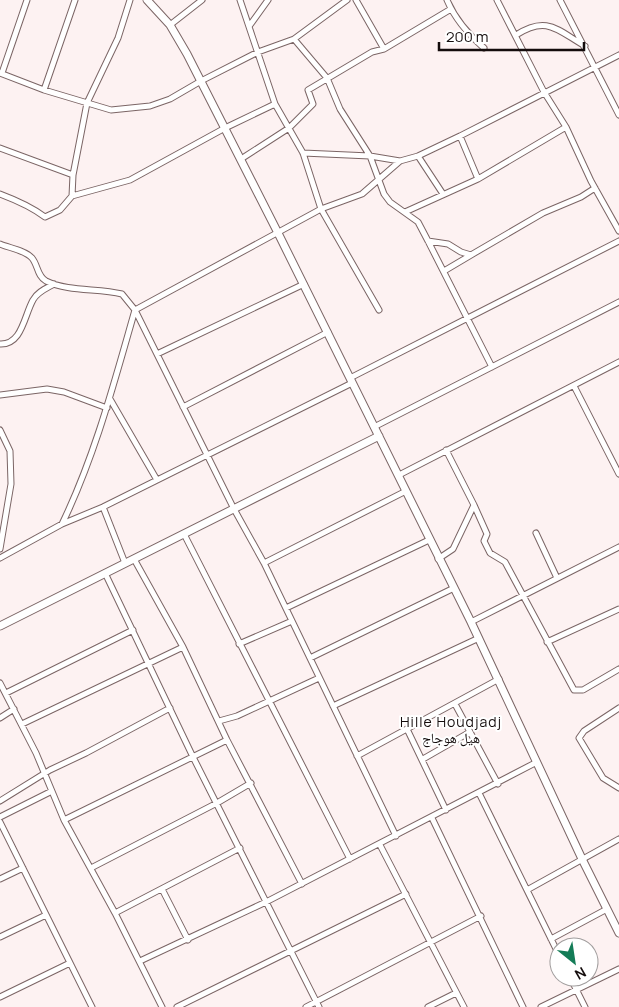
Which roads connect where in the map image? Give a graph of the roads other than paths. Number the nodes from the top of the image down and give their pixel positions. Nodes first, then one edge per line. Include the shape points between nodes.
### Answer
1 (26, 0) edge
2 (75, 0) edge
3 (130, 0) edge
4 (148, 0) edge
5 (202, 0) edge
6 (240, 0) edge
7 (268, 0) edge
8 (347, 0) edge
9 (356, 0) edge
10 (447, 0) edge
11 (497, 0) edge
12 (560, 0) edge
13 (451, 9) junction
14 (170, 25) junction
15 (250, 26) junction
16 (516, 35) junction
17 (294, 39) junction
18 (585, 47) junction
19 (484, 48) dead end
20 (384, 49) junction
21 (258, 52) junction
22 (619, 55) edge
23 (595, 66) junction
24 (1, 73) edge
25 (327, 78) junction
26 (201, 81) junction
27 (44, 90) junction
28 (544, 92) junction
29 (87, 103) junction
30 (275, 104) junction
31 (619, 115) edge
32 (566, 127) junction
33 (225, 128) junction
34 (289, 128) junction
35 (460, 136) junction
36 (0, 148) edge
37 (303, 153) junction
38 (370, 156) junction
39 (418, 156) junction
40 (241, 159) junction
41 (400, 161) junction
42 (73, 175) junction
43 (478, 179) junction
44 (378, 182) junction
45 (595, 188) junction
46 (0, 194) edge
47 (443, 194) junction
48 (72, 196) junction
49 (321, 209) junction
50 (405, 212) junction
51 (619, 231) edge
52 (278, 233) junction
53 (428, 241) junction
54 (619, 241) edge
55 (0, 244) edge
56 (471, 255) junction
57 (444, 271) junction
58 (54, 284) junction
59 (304, 284) junction
60 (619, 302) edge
61 (135, 310) junction
62 (379, 310) dead end
63 (465, 318) junction
64 (328, 332) junction
65 (0, 344) edge
66 (157, 354) junction
67 (619, 362) edge
68 (492, 367) junction
69 (352, 381) junction
70 (574, 386) junction
71 (0, 396) edge
72 (110, 399) junction
73 (183, 407) junction
74 (107, 408) junction
75 (374, 428) junction
76 (0, 430) edge
77 (379, 436) junction
78 (446, 450) junction
79 (207, 455) junction
80 (619, 474) edge
81 (399, 475) junction
82 (157, 480) junction
83 (406, 491) junction
84 (474, 506) junction
85 (103, 508) junction
86 (234, 509) junction
87 (62, 524) junction
88 (536, 533) dead end
89 (184, 534) junction
90 (429, 540) junction
91 (619, 547) edge
92 (0, 549) edge
93 (0, 558) edge
94 (438, 558) junction
95 (134, 559) junction
96 (125, 563) junction
97 (264, 563) junction
98 (105, 574) junction
99 (557, 578) junction
100 (454, 588) junction
101 (522, 596) junction
102 (286, 608) junction
103 (619, 609) edge
104 (292, 621) junction
105 (471, 622) junction
106 (0, 626) edge
107 (133, 630) junction
108 (479, 638) junction
109 (547, 642) junction
110 (239, 644) junction
111 (182, 647) junction
112 (310, 658) junction
113 (149, 665) junction
114 (619, 669) edge
115 (318, 678) junction
116 (499, 680) junction
117 (0, 683) edge
118 (6, 693) junction
119 (269, 700) junction
120 (455, 704) junction
121 (333, 706) junction
122 (170, 708) junction
123 (619, 708) edge
124 (14, 709) junction
125 (0, 718) edge
126 (219, 721) junction
127 (22, 724) junction
128 (407, 729) junction
129 (470, 732) junction
130 (227, 740) junction
131 (357, 756) junction
132 (193, 757) junction
133 (423, 759) junction
134 (537, 762) junction
135 (44, 774) junction
136 (251, 784) junction
137 (498, 784) junction
138 (619, 788) edge
139 (50, 792) junction
140 (479, 793) junction
141 (0, 800) edge
142 (217, 803) junction
143 (446, 810) junction
144 (0, 817) edge
145 (432, 818) junction
146 (64, 820) junction
147 (0, 822) edge
148 (396, 836) junction
149 (619, 839) edge
150 (380, 845) junction
151 (240, 848) junction
152 (350, 859) junction
153 (583, 861) junction
154 (23, 868) junction
155 (90, 868) junction
156 (0, 879) edge
157 (302, 884) junction
158 (162, 890) junction
159 (527, 890) junction
160 (406, 894) junction
161 (266, 902) junction
162 (607, 909) junction
163 (115, 913) junction
164 (46, 915) junction
165 (481, 916) junction
166 (619, 933) edge
167 (0, 937) edge
168 (550, 937) edge
169 (555, 937) edge
170 (188, 940) junction
171 (431, 944) junction
172 (290, 950) junction
173 (140, 961) junction
174 (70, 963) junction
175 (619, 969) edge
176 (575, 987) edge
177 (576, 990) junction
178 (456, 993) junction
179 (0, 997) edge
180 (318, 1004) edge
181 (584, 1006) edge
182 (92, 1007) edge
183 (162, 1007) edge
184 (176, 1007) edge
185 (306, 1007) edge
186 (428, 1007) edge
187 (464, 1007) edge
188 (523, 1007) edge
189 (541, 1007) edge

1 - 24 street
2 - 27 street
3 - 29 street via 118,38
4 - 14 street
5 - 14 street
6 - 15 street
7 - 15 street
8 - 17 street
9 - 20 street
10 - 13 street
11 - 16 street
12 - 18 street
13 - 19 street via 471,37
13 - 20 street
14 - 26 street
15 - 21 street
16 - 18 street via 532,25 550,25
16 - 28 street
17 - 21 street
17 - 25 street
18 - 23 street
20 - 25 street via 372,52
21 - 26 street
21 - 30 street
22 - 23 street
23 - 28 street
23 - 31 street
24 - 27 street
25 - 34 street via 308,90 313,104
25 - 38 street via 340,109
26 - 29 street via 162,103 150,106 116,110
26 - 33 street
27 - 29 street
28 - 32 street
28 - 35 street
29 - 42 street
30 - 33 street
30 - 34 street
32 - 43 street
32 - 45 street
33 - 40 street
33 - 48 street via 130,180
34 - 37 street
34 - 40 street
35 - 39 street
35 - 43 street
36 - 42 street
37 - 38 street
37 - 49 street
38 - 41 street
38 - 44 street
39 - 41 street
39 - 47 street
40 - 52 street
41 - 44 street
42 - 48 street
43 - 47 street
44 - 49 street via 362,194
44 - 50 street via 390,202
45 - 51 street
45 - 56 street via 543,213
46 - 48 street via 32,207 46,217 60,210
47 - 50 street
49 - 52 street
49 - 62 street
50 - 53 street via 418,222
52 - 59 street
52 - 61 street
53 - 56 street via 448,244
53 - 57 street
54 - 63 street
55 - 58 street via 27,254 41,277
56 - 57 street
57 - 63 street
58 - 61 street via 122,294
58 - 65 street via 33,300 14,340
59 - 64 street
59 - 66 street
60 - 68 street
61 - 66 street
61 - 72 street
63 - 68 street
63 - 69 street
64 - 69 street
64 - 73 street
66 - 73 street
67 - 70 street
68 - 75 street
69 - 75 street
69 - 79 street
70 - 78 street
70 - 80 street
71 - 74 street via 47,389
72 - 74 street
72 - 82 street
73 - 79 street
74 - 87 street via 78,491
75 - 77 street
76 - 92 street via 10,451 12,484
77 - 81 street
77 - 86 street
78 - 81 street
78 - 84 street
79 - 82 street
79 - 86 street
81 - 83 street
82 - 85 street
83 - 90 street
83 - 97 street
84 - 94 street via 453,549
84 - 101 street via 487,534 484,541 490,553 505,562
85 - 87 street
85 - 96 street
86 - 89 street
86 - 97 street
87 - 93 street
88 - 99 street
89 - 95 street
89 - 110 street
90 - 94 street
90 - 102 street
91 - 99 street
94 - 100 street
95 - 96 street
95 - 111 street
96 - 98 street
97 - 102 street
98 - 106 street
98 - 107 street
99 - 101 street
100 - 105 street
100 - 112 street
101 - 105 street
101 - 109 street
102 - 104 street
103 - 109 street
104 - 110 street
104 - 112 street
105 - 108 street
107 - 113 street
107 - 118 street
108 - 116 street
108 - 121 street
109 - 114 street via 574,690 583,690
110 - 119 street
111 - 113 street
111 - 126 street
112 - 115 street
113 - 122 street
113 - 127 street
115 - 119 street
115 - 121 street
116 - 120 street
116 - 134 street
117 - 118 street
118 - 124 street
119 - 126 street
119 - 152 street
120 - 128 street
120 - 129 street
121 - 131 street
122 - 132 street
122 - 135 street
123 - 138 street via 579,738 603,778
124 - 125 street
124 - 127 street
126 - 130 street
127 - 135 street
128 - 131 street
128 - 133 street
129 - 133 street
129 - 137 street
130 - 132 street
130 - 136 street
131 - 148 street
132 - 142 street
132 - 146 street
133 - 143 street
134 - 137 street
134 - 153 street
135 - 139 street
135 - 141 street
136 - 142 street
136 - 157 street
137 - 140 street
139 - 144 street
139 - 146 street
140 - 143 street
140 - 159 street
142 - 151 street
142 - 155 street
143 - 145 street
145 - 148 street
145 - 165 street
146 - 155 street
147 - 154 street
148 - 150 street
149 - 153 street
150 - 152 street
150 - 160 street
151 - 158 street
151 - 161 street
152 - 157 street
153 - 159 street
153 - 162 street
154 - 156 street
154 - 164 street
155 - 163 street
157 - 161 street
158 - 163 street
158 - 170 street
159 - 168 street
160 - 171 street
160 - 172 street
161 - 170 street
161 - 172 street
162 - 166 street
162 - 169 street
163 - 173 street
164 - 167 street
164 - 174 street
165 - 171 street
165 - 188 street
170 - 173 street
171 - 178 street
171 - 180 street
172 - 180 street
172 - 184 street
173 - 183 street
174 - 179 street
174 - 182 street
175 - 177 street
176 - 177 street
177 - 181 street
177 - 189 street
178 - 186 street
178 - 187 street
180 - 185 street

